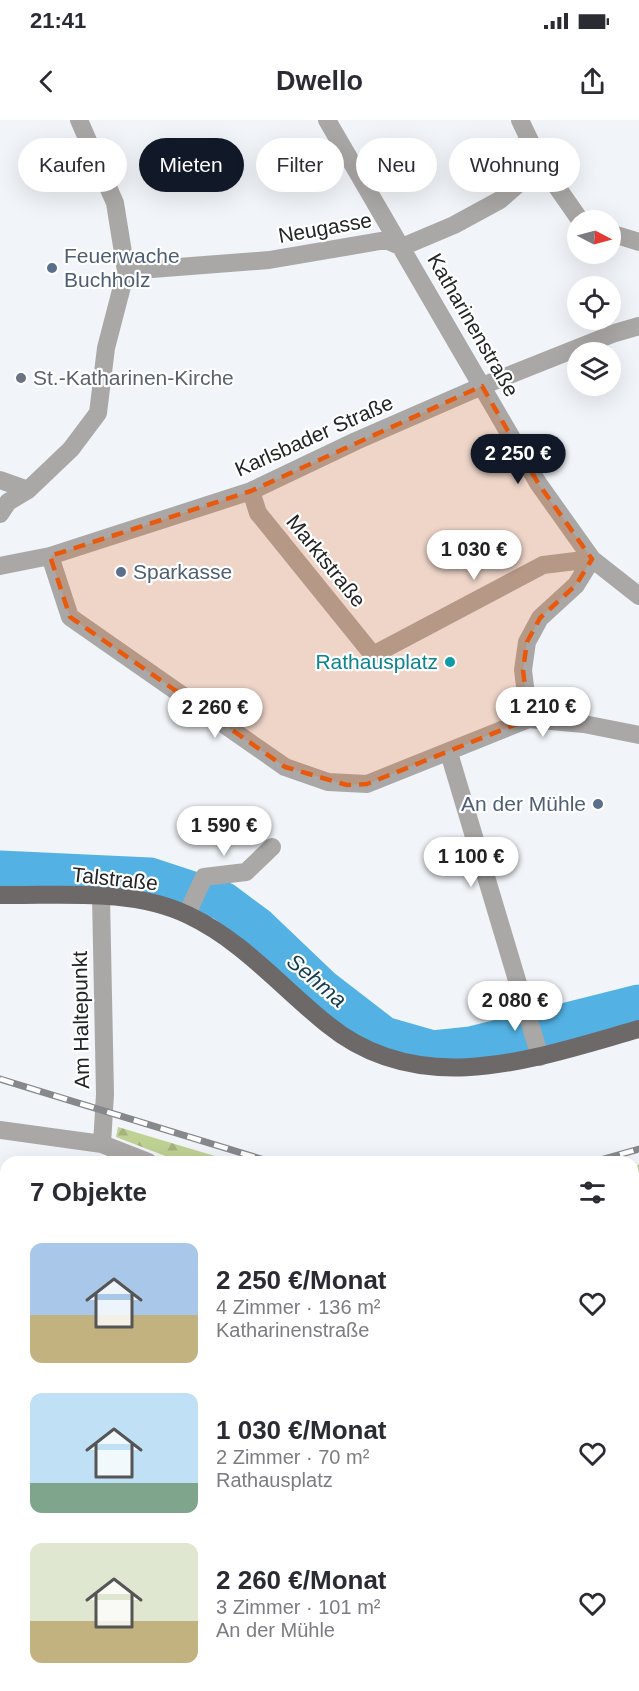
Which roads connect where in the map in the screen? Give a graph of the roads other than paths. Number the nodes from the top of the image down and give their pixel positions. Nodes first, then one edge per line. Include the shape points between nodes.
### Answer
1 (79, 120) edge
2 (327, 120) edge
3 (520, 120) edge
4 (529, 138) edge
5 (509, 192) edge
6 (560, 192) edge
7 (573, 210) edge
8 (621, 236) edge
9 (639, 242) edge
10 (402, 247) junction
11 (126, 271) junction
12 (639, 326) edge
13 (482, 386) junction
14 (0, 480) edge
15 (28, 490) junction
16 (251, 491) junction
17 (0, 514) edge
18 (0, 555) edge
19 (50, 556) junction
20 (592, 559) junction
21 (0, 566) edge
22 (639, 596) edge
23 (529, 719) junction
24 (639, 735) edge
25 (449, 753) junction
26 (272, 848) dead end
27 (0, 895) edge
28 (101, 897) junction
29 (190, 908) junction
30 (639, 1029) edge
31 (538, 1049) junction
32 (0, 1130) edge
33 (102, 1144) junction
34 (133, 1156) edge

1 - 11 street via 115,203
2 - 10 street, Katharinenstraße
3 - 4 street
5 - 10 street via 454,225
6 - 7 street
8 - 9 street
10 - 11 street, Neugasse via 386,240 268,260
10 - 13 street, Katharinenstraße
11 - 15 street via 106,348 98,412 71,449
12 - 13 street, Karlsbader Straße
13 - 16 street, Karlsbader Straße
13 - 20 street, Katharinenstraße via 538,483
14 - 15 street
15 - 17 street via 8,502
16 - 19 street, Karlsbader Straße
16 - 20 street, Marktstraße via 258,513 373,655 543,565
18 - 21 street
19 - 21 street, Karlsbader Straße
19 - 25 street via 70,617 285,767 328,782 368,784
20 - 22 street, Katharinenstraße
20 - 23 street via 576,585 540,618 527,642 523,670
23 - 24 street
23 - 25 street
25 - 31 street
26 - 29 street via 246,872 204,877
27 - 28 main road, Talstraße
28 - 29 main road, Talstraße
28 - 33 street, Am Haltepunkt via 105,1094
29 - 31 main road, Talstraße via 259,962 327,1024 376,1053 431,1067 466,1069
30 - 31 main road, Talstraße
32 - 33 street
33 - 34 street

